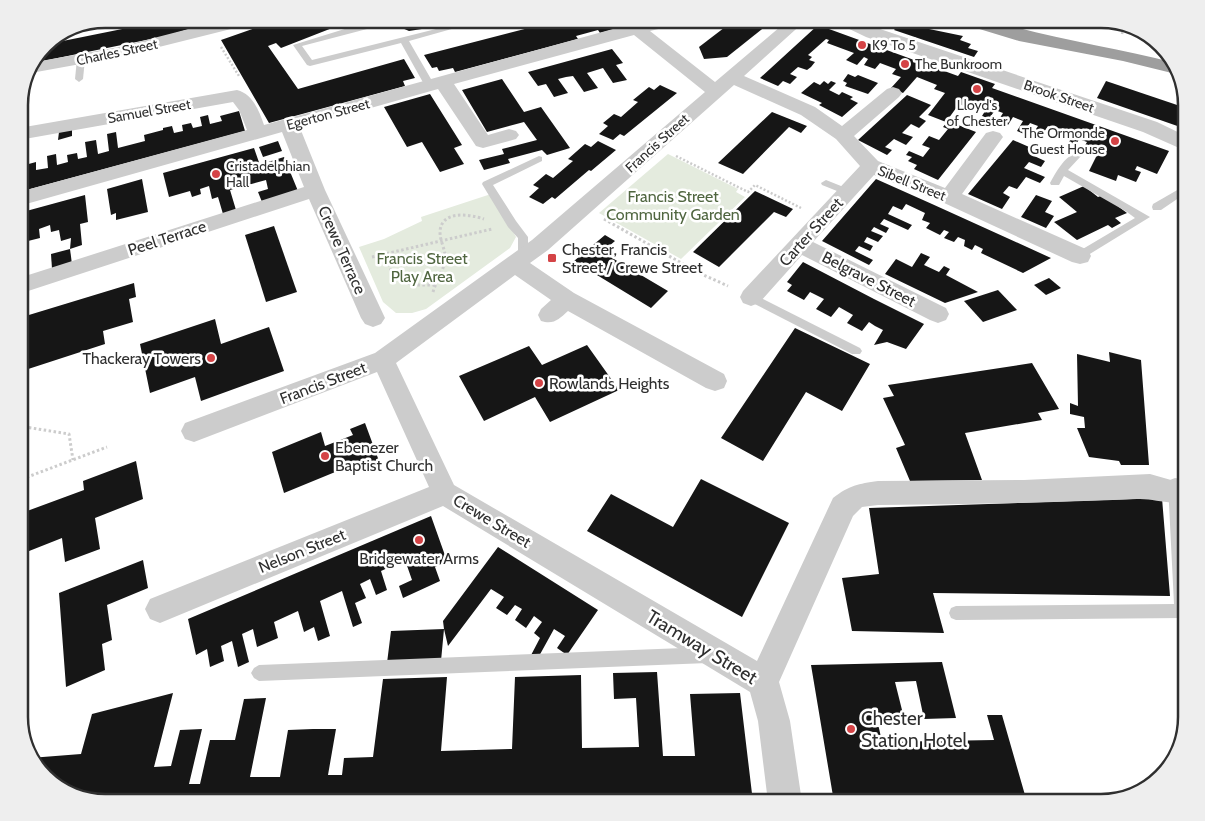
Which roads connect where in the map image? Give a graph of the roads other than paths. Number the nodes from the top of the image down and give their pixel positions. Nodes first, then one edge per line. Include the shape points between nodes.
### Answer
1 (215, 28) edge
2 (360, 28) edge
3 (450, 28) edge
4 (641, 28) edge
5 (789, 28) edge
6 (862, 28) edge
7 (996, 28) edge
8 (1047, 28) edge
9 (637, 29) junction
10 (404, 40) junction
11 (1124, 56) junction
12 (81, 60) junction
13 (37, 67) edge
14 (1168, 68) edge
15 (731, 77) junction
16 (78, 79) dead end
17 (437, 84) junction
18 (715, 91) junction
19 (893, 92) dead end
20 (289, 125) junction
21 (28, 132) edge
22 (258, 134) junction
23 (509, 135) dead end
24 (843, 135) junction
25 (993, 137) dead end
26 (1178, 140) edge
27 (1076, 156) dead end
28 (539, 159) dead end
29 (871, 166) junction
30 (1062, 171) junction
31 (826, 183) dead end
32 (1055, 184) dead end
33 (315, 190) junction
34 (847, 192) junction
35 (1178, 193) edge
36 (28, 197) edge
37 (949, 197) junction
38 (1157, 207) dead end
39 (800, 245) junction
40 (1080, 256) joint
41 (519, 261) junction
42 (28, 283) edge
43 (751, 297) joint
44 (566, 299) junction
45 (938, 314) dead end
46 (548, 315) dead end
47 (373, 318) dead end
48 (856, 351) dead end
49 (383, 360) junction
50 (715, 381) dead end
51 (194, 431) dead end
52 (1178, 489) edge
53 (445, 493) junction
54 (614, 594) joint
55 (160, 610) dead end
56 (1178, 611) edge
57 (956, 613) dead end
58 (718, 655) junction
59 (259, 673) dead end
60 (763, 682) junction
61 (784, 794) edge

1 - 12 street, Charles Street
2 - 10 lane via 297,45 310,63
3 - 10 lane
4 - 9 street, Egerton Street
5 - 15 street, Francis Street
6 - 26 street, Brook Street via 1150,127
7 - 11 highway
8 - 11 highway
9 - 17 street, Egerton Street
9 - 18 street
10 - 17 lane
11 - 14 highway
12 - 13 street, Charles Street
12 - 16 lane
15 - 18 street, Francis Street
15 - 24 street, Sibell Street via 808,111
17 - 20 street, Egerton Street
17 - 23 street via 483,142
18 - 41 street, Francis Street
19 - 24 street
20 - 22 street, Egerton Street
20 - 33 street, Crewe Terrace
21 - 22 street, Samuel Street via 237,96 248,108
22 - 36 street, Egerton Street
24 - 29 street, Sibell Street
25 - 37 street
27 - 30 lane
28 - 41 lane via 487,184 523,237
29 - 34 street, Carter Street
29 - 37 street, Sibell Street
30 - 32 lane
30 - 40 lane via 1144,218
31 - 34 lane
33 - 42 street, Peel Terrace
33 - 47 street, Crewe Terrace
34 - 39 street, Carter Street
35 - 38 lane
37 - 40 street, Sibell Street
39 - 43 street, Carter Street
39 - 45 street, Belgrave Street
41 - 44 street
41 - 49 street, Francis Street
43 - 48 lane
44 - 46 street
44 - 50 street
49 - 51 street, Francis Street
49 - 53 street, Crewe Street
52 - 60 street via 1150,486 856,496 844,506
53 - 54 street, Crewe Street
53 - 55 street, Nelson Street
54 - 58 street, Tramway Street
56 - 57 lane
58 - 59 lane
58 - 60 street, Tramway Street
60 - 61 street, Tramway Street via 774,721

